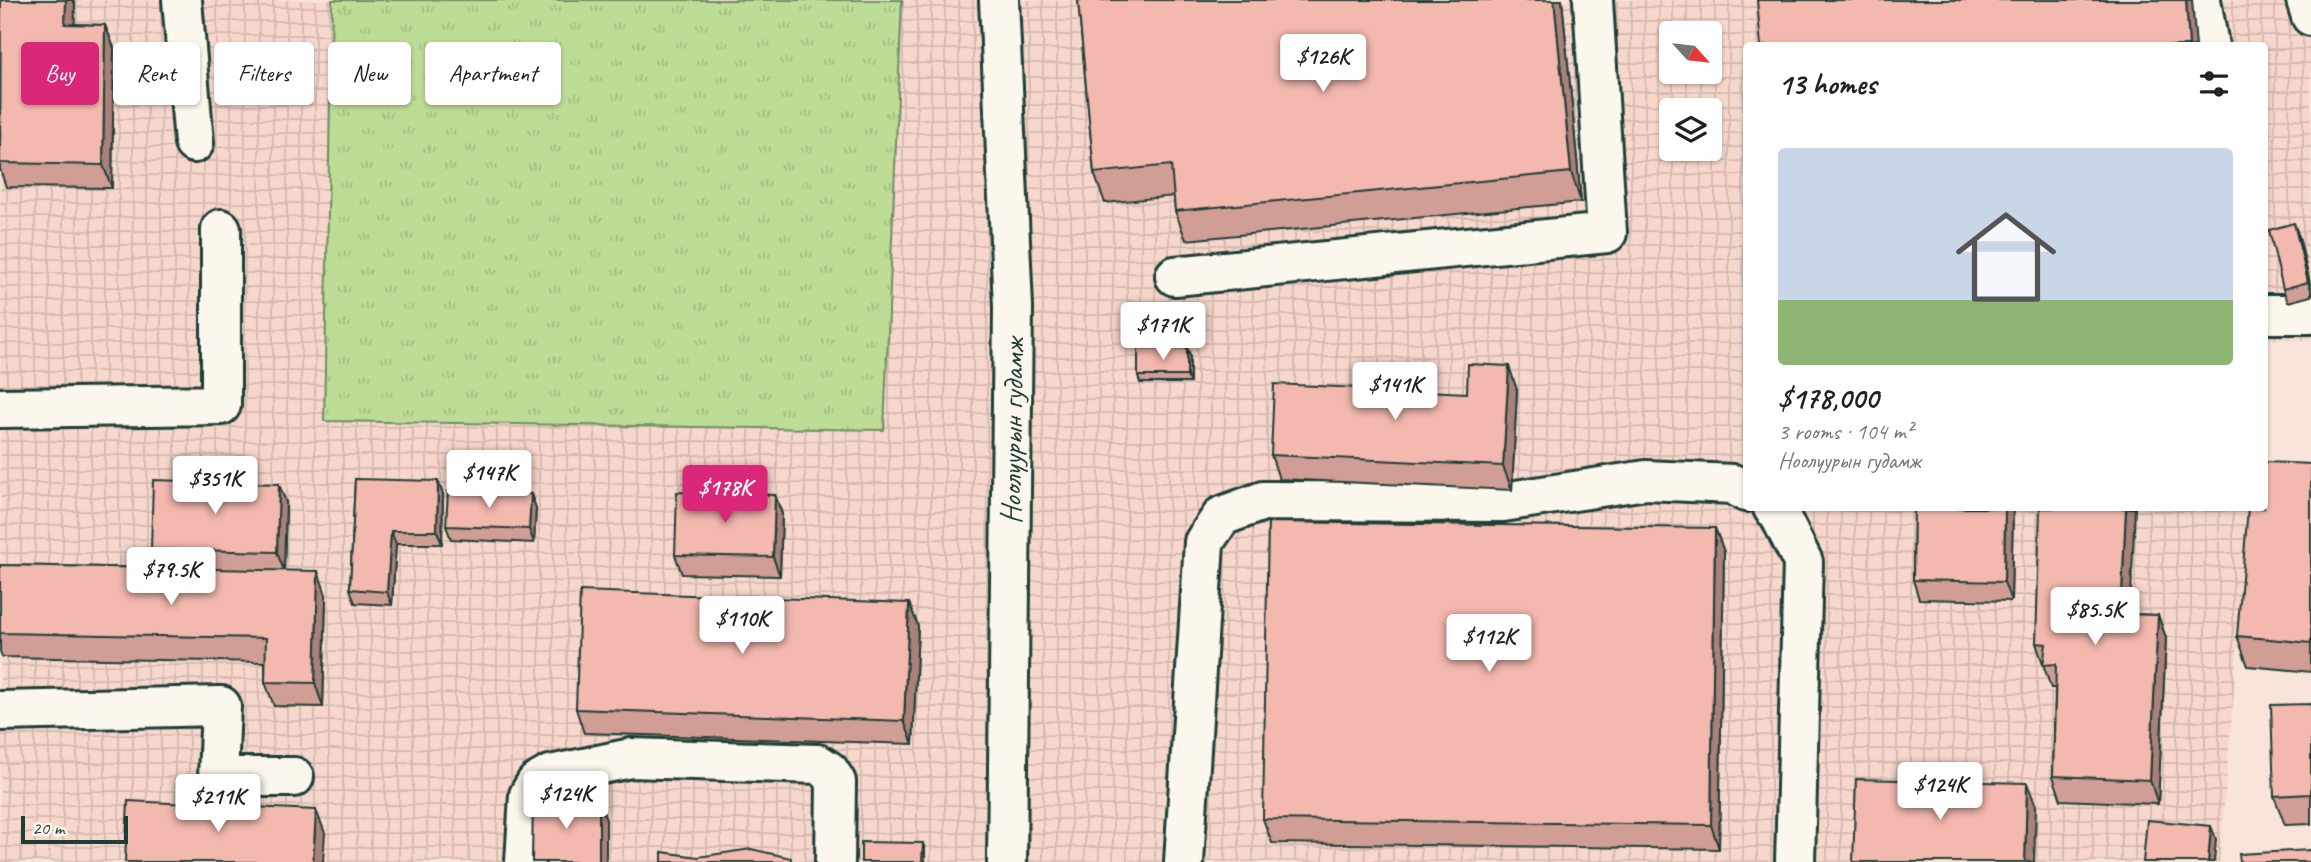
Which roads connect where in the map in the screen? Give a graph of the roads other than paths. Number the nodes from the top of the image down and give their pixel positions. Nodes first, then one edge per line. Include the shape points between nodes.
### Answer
1 (182, 0) edge
2 (999, 0) edge
3 (1592, 0) edge
4 (2202, 0) edge
5 (2306, 0) edge
6 (2311, 16) edge
7 (2207, 42) edge
8 (194, 143) dead end
9 (221, 229) dead end
10 (1175, 276) dead end
11 (2268, 314) edge
12 (2311, 314) edge
13 (0, 408) edge
14 (1743, 490) edge
15 (1778, 511) edge
16 (0, 711) edge
17 (294, 777) dead end
18 (525, 862) edge
19 (835, 862) edge
20 (1007, 862) edge
21 (1184, 862) edge
22 (1795, 862) edge

1 - 8 street
2 - 20 street, Ноолуурын гудамж via 1013,307
3 - 10 street via 1607,233
4 - 7 street
5 - 6 street
9 - 13 street via 221,405
11 - 12 street
14 - 21 street via 1733,484 1646,480 1503,502 1263,501 1222,516 1204,542
15 - 22 street via 1803,562
16 - 17 street via 220,706 218,777
18 - 19 street via 529,795 536,783 550,775 631,758 818,764 836,782

